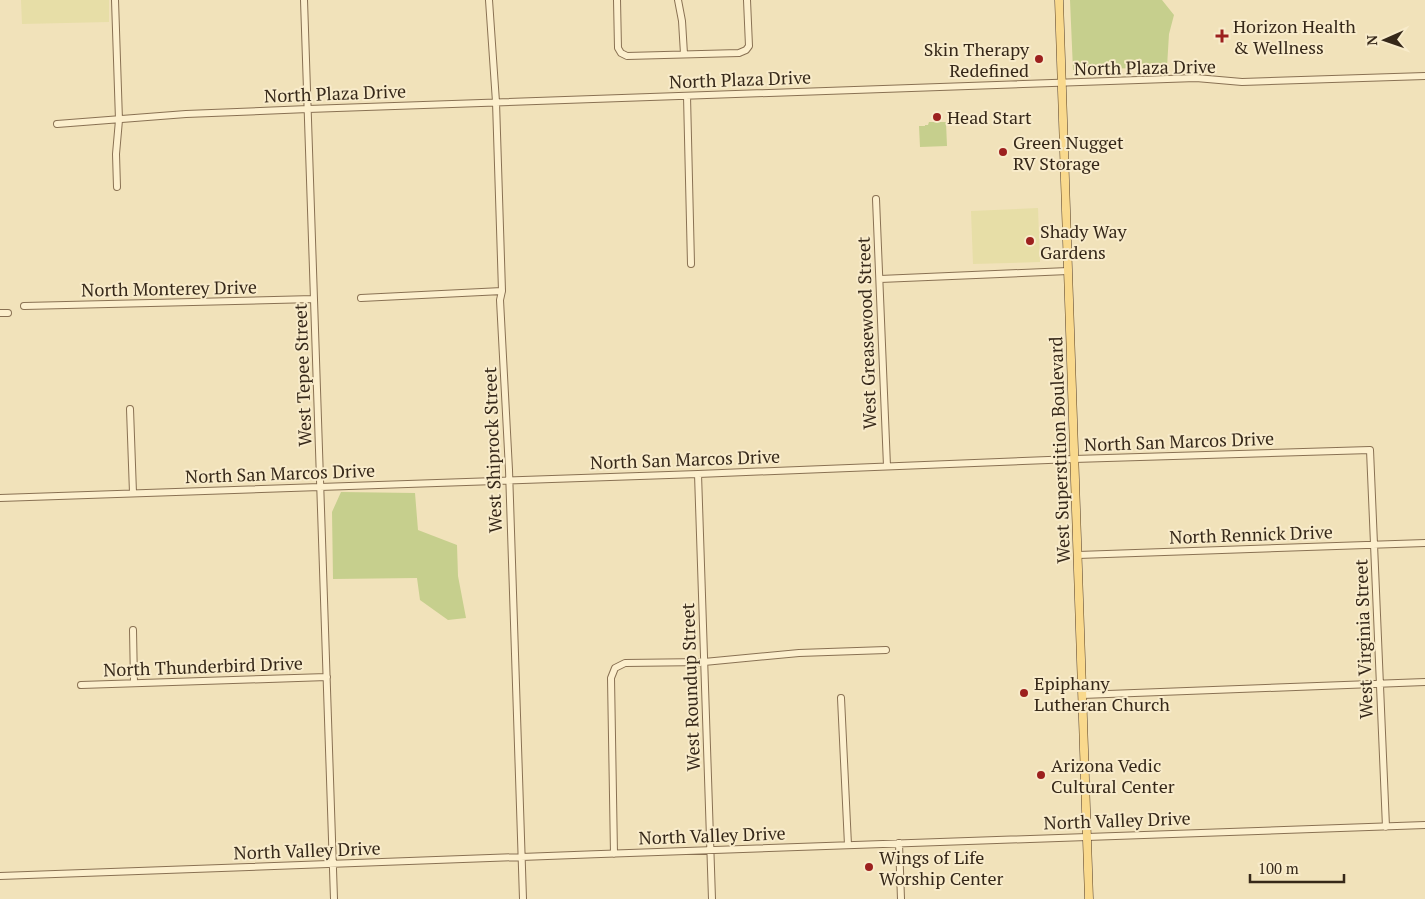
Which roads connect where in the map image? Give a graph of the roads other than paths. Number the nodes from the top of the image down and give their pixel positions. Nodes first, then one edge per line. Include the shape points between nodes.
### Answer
1 (115, 0) edge
2 (304, 0) edge
3 (489, 0) edge
4 (617, 0) edge
5 (678, 0) edge
6 (747, 0) edge
7 (1059, 0) edge
8 (684, 54) junction
9 (1425, 76) edge
10 (1062, 83) junction
11 (688, 96) junction
12 (496, 102) junction
13 (308, 109) junction
14 (119, 120) junction
15 (57, 124) dead end
16 (117, 187) dead end
17 (876, 199) dead end
18 (691, 264) dead end
19 (1068, 271) junction
20 (880, 279) junction
21 (502, 291) junction
22 (361, 298) dead end
23 (314, 299) junction
24 (24, 306) dead end
25 (0, 313) edge
26 (8, 313) dead end
27 (130, 409) dead end
28 (1370, 450) joint
29 (1074, 459) junction
30 (887, 466) junction
31 (698, 474) junction
32 (509, 480) junction
33 (321, 487) junction
34 (133, 493) junction
35 (0, 498) edge
36 (1425, 543) edge
37 (1375, 545) junction
38 (1078, 555) junction
39 (133, 630) dead end
40 (886, 650) dead end
41 (704, 662) junction
42 (327, 677) junction
43 (1425, 682) edge
44 (134, 683) junction
45 (1380, 683) junction
46 (81, 685) dead end
47 (1082, 695) junction
48 (841, 698) dead end
49 (1425, 825) edge
50 (1386, 827) junction
51 (1087, 835) junction
52 (899, 843) junction
53 (848, 845) junction
54 (710, 850) junction
55 (614, 854) junction
56 (521, 857) junction
57 (333, 864) junction
58 (0, 876) edge
59 (334, 899) edge
60 (523, 899) edge
61 (712, 899) edge
62 (901, 899) edge
63 (1089, 899) edge

1 - 14 street
2 - 13 street, West Tepee Street
3 - 12 street, West Shiprock Street
4 - 8 street via 618,48 621,53 627,56
5 - 8 street
6 - 8 street via 749,46 746,50
7 - 10 main road, West Superstition Boulevard
9 - 10 street, North Plaza Drive
10 - 11 street, North Plaza Drive
10 - 19 main road, West Superstition Boulevard
11 - 12 street, North Plaza Drive
11 - 18 street
12 - 13 street, North Plaza Drive
12 - 21 street, West Shiprock Street
13 - 14 street, North Plaza Drive
13 - 23 street, West Tepee Street
14 - 15 street, North Plaza Drive
14 - 16 street
17 - 20 street, West Greasewood Street
19 - 20 street
19 - 29 main road, West Superstition Boulevard
20 - 30 street, West Greasewood Street
21 - 22 street
21 - 32 street, West Shiprock Street
23 - 24 street, North Monterey Drive
23 - 33 street, West Tepee Street
25 - 26 street
27 - 34 street
28 - 29 street, North San Marcos Drive
28 - 37 street, West Virginia Street
29 - 30 street, North San Marcos Drive
29 - 38 main road, West Superstition Boulevard
30 - 31 street, North San Marcos Drive
31 - 32 street, North San Marcos Drive
31 - 41 street, West Roundup Street
32 - 33 street, North San Marcos Drive
32 - 56 street, West Shiprock Street
33 - 34 street, North San Marcos Drive
33 - 42 street, West Tepee Street
34 - 35 street, North San Marcos Drive
36 - 37 street, North Rennick Drive
37 - 38 street, North Rennick Drive
37 - 45 street, West Virginia Street
38 - 47 main road, West Superstition Boulevard
39 - 44 street
40 - 41 street via 799,653
41 - 54 street, West Roundup Street
41 - 55 street via 625,663 615,668 612,678
42 - 44 street, North Thunderbird Drive
42 - 57 street, West Tepee Street
43 - 45 street
44 - 46 street, North Thunderbird Drive
45 - 47 street
45 - 50 street, West Virginia Street
47 - 51 main road, West Superstition Boulevard
48 - 53 street
49 - 50 street, North Valley Drive
50 - 51 street, North Valley Drive
51 - 52 street, North Valley Drive
51 - 63 main road, West Superstition Boulevard
52 - 53 street, North Valley Drive
52 - 62 street
53 - 54 street, North Valley Drive
54 - 55 street, North Valley Drive
54 - 61 street, West Roundup Street
55 - 56 street, North Valley Drive
56 - 57 street, North Valley Drive
56 - 60 street, West Shiprock Street
57 - 58 street, North Valley Drive
57 - 59 street, West Tepee Street

